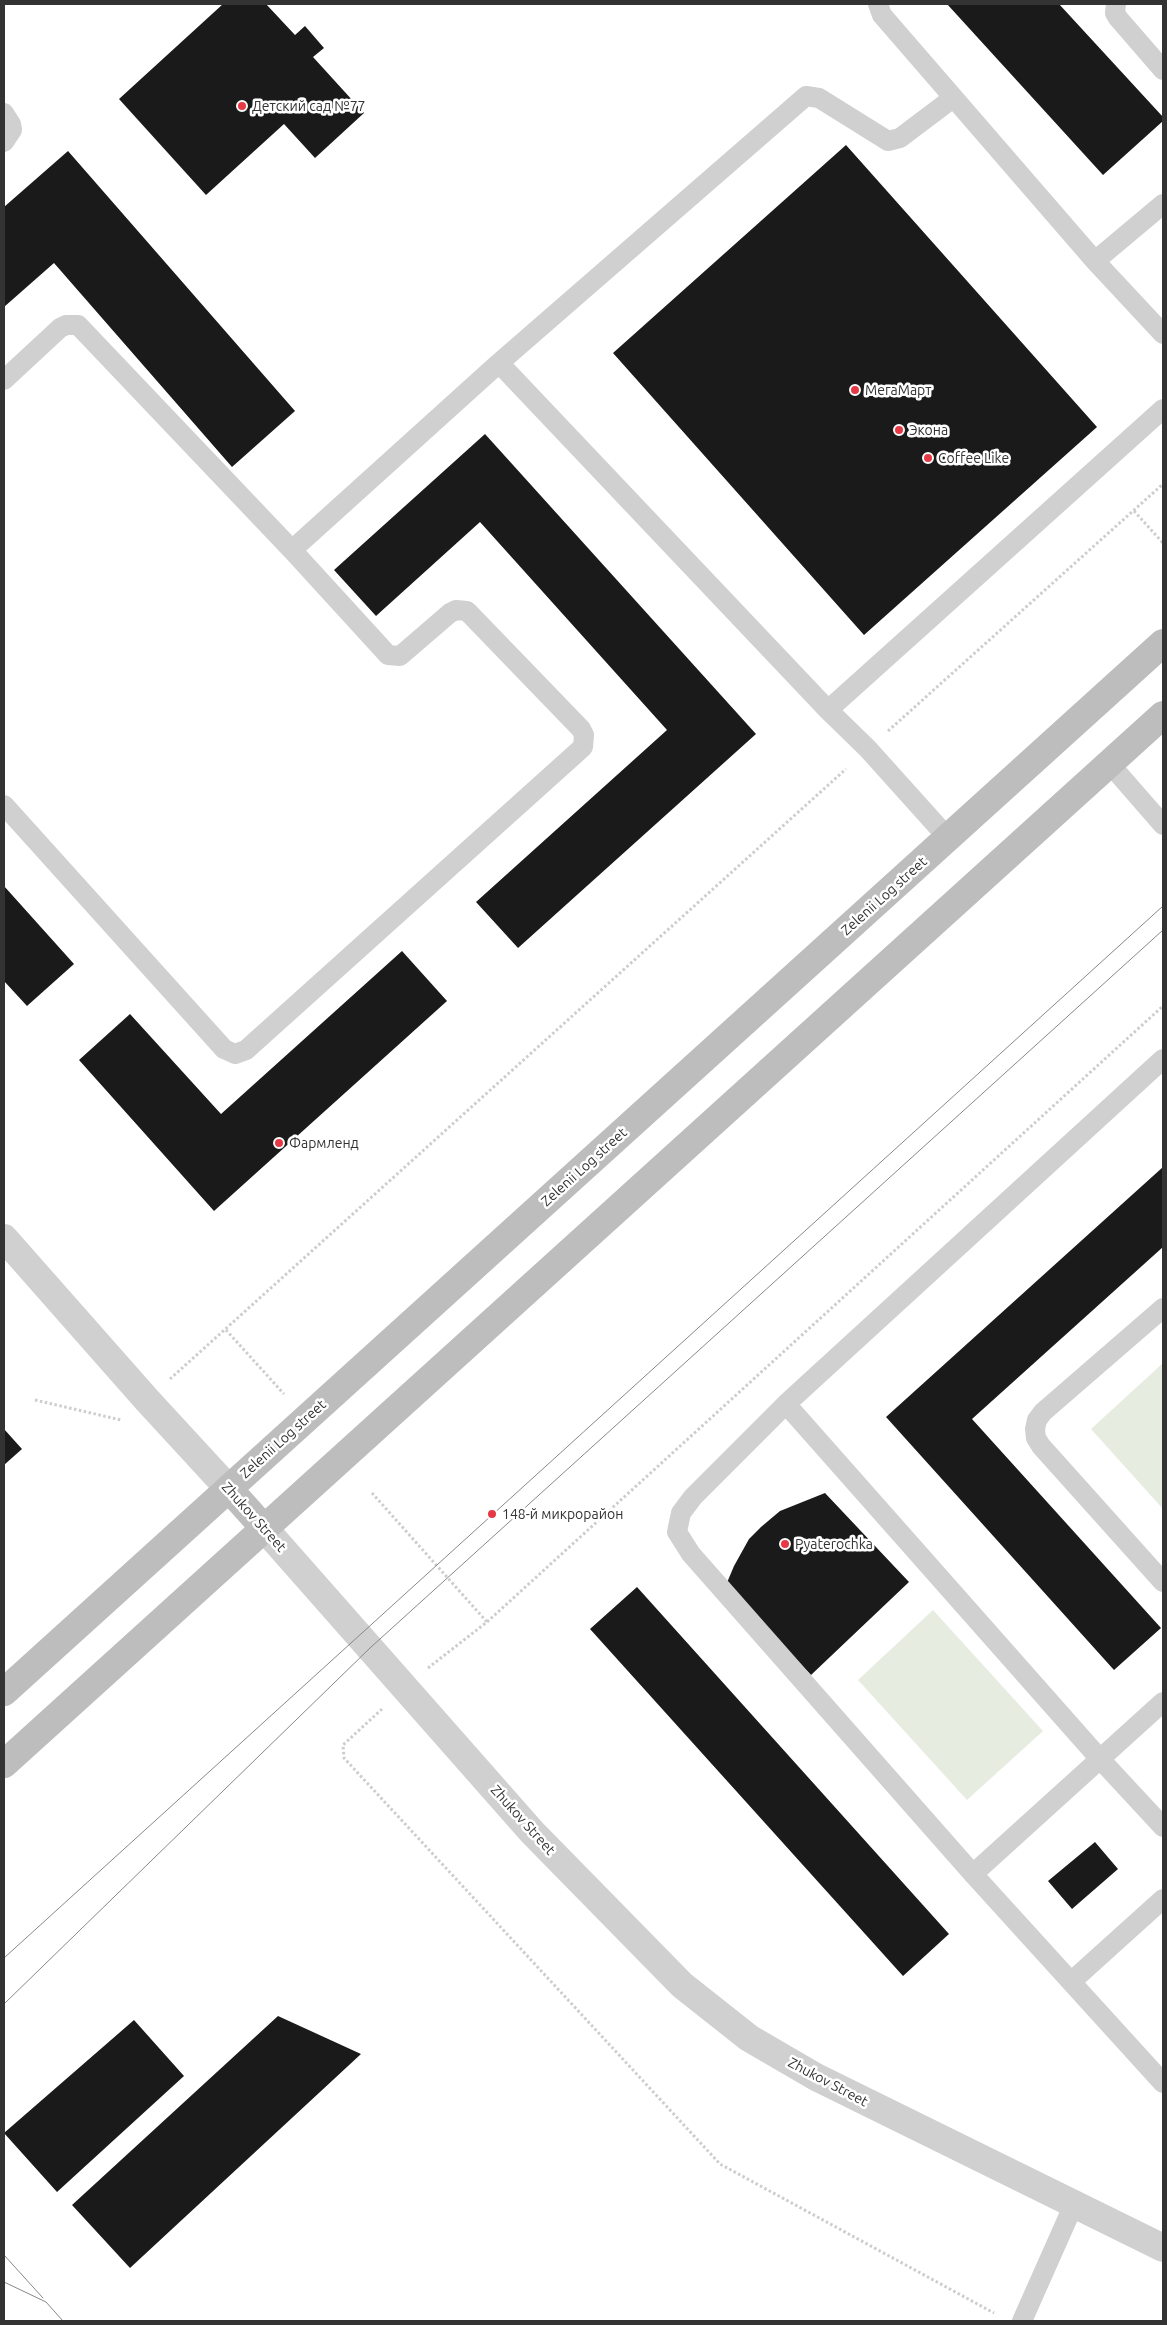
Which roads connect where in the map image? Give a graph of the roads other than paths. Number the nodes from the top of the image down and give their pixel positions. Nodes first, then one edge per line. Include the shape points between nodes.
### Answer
1 (878, 4) edge
2 (1116, 4) edge
3 (1163, 70) edge
4 (953, 98) junction
5 (4, 113) edge
6 (4, 142) edge
7 (1163, 204) edge
8 (1095, 261) junction
9 (1163, 334) edge
10 (499, 363) junction
11 (4, 380) edge
12 (1163, 409) edge
13 (292, 550) junction
14 (1163, 643) edge
15 (828, 710) junction
16 (1163, 715) edge
17 (1109, 764) junction
18 (4, 805) edge
19 (1163, 825) edge
20 (948, 838) junction
21 (1163, 1059) edge
22 (4, 1238) edge
23 (1163, 1308) edge
24 (786, 1404) junction
25 (229, 1488) junction
26 (264, 1528) junction
27 (1163, 1582) edge
28 (4, 1692) edge
29 (1163, 1702) edge
30 (1100, 1759) junction
31 (4, 1764) edge
32 (1163, 1827) edge
33 (973, 1874) junction
34 (1163, 1899) edge
35 (1072, 1981) junction
36 (1163, 2084) edge
37 (1074, 2204) junction
38 (1163, 2248) edge
39 (1022, 2321) edge

1 - 4 lane via 882,15
2 - 3 lane via 1118,18
4 - 8 lane
4 - 10 lane via 900,138 888,140 819,98 806,96
5 - 6 lane via 12,130
7 - 8 lane
8 - 9 lane
10 - 13 lane
10 - 15 lane
11 - 13 lane via 60,328 78,325
12 - 15 lane
13 - 18 lane via 388,655 400,656 450,613 462,609 467,611 581,729 584,747 246,1050 235,1054 224,1049
14 - 20 main road, Zelenii Log street
15 - 20 lane via 868,749
16 - 17 main road
17 - 19 lane
17 - 26 main road
20 - 25 main road, Zelenii Log street
21 - 24 lane
22 - 25 street, Zhukov Street
23 - 27 lane via 1043,1412 1035,1429 1041,1446
24 - 30 lane
24 - 33 lane via 693,1497 681,1513 677,1532 690,1554
25 - 26 main road, Zhukov Street
25 - 28 main road, Zelenii Log street
26 - 31 main road
26 - 37 street, Zhukov Street via 532,1832 682,1985 749,2038 816,2077
29 - 30 lane
30 - 32 lane
30 - 33 lane
33 - 35 lane
34 - 35 lane
35 - 36 lane
37 - 38 street, Zhukov Street
37 - 39 lane

